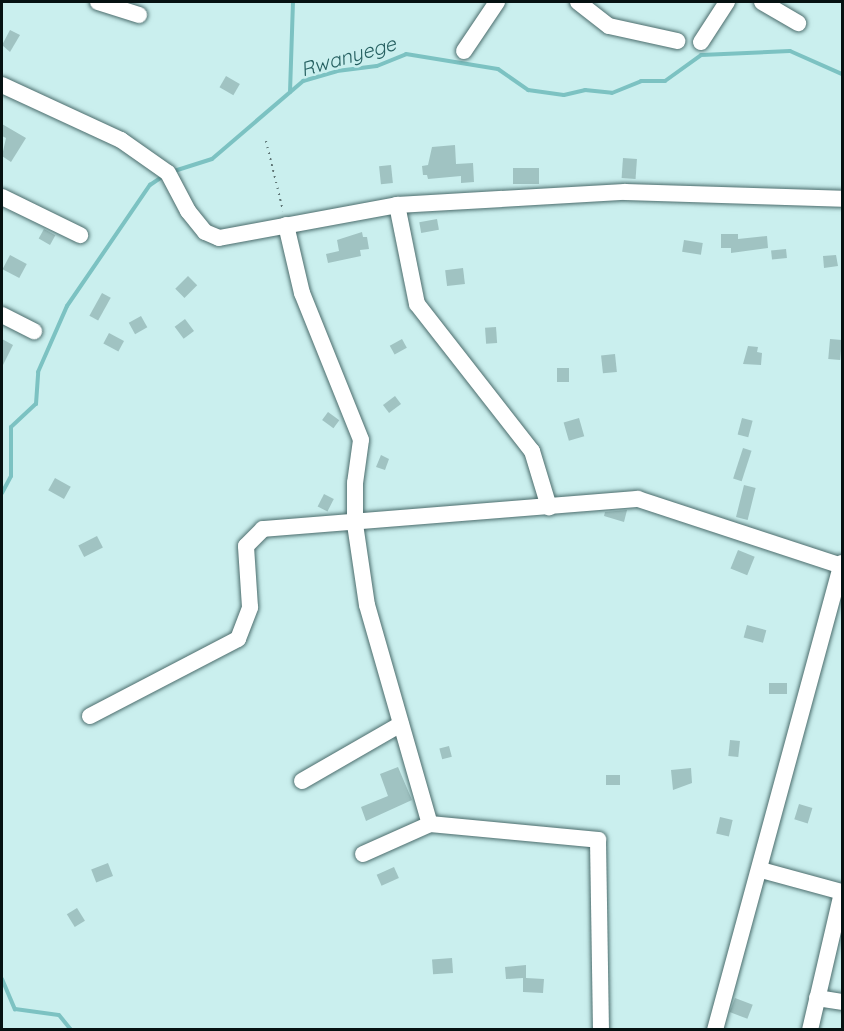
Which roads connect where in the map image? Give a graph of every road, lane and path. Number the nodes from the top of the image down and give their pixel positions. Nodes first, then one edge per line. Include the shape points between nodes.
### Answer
1 (98, 2) edge
2 (497, 2) edge
3 (579, 2) edge
4 (727, 2) edge
5 (762, 2) edge
6 (139, 15) dead end
7 (798, 23) dead end
8 (677, 41) dead end
9 (701, 42) dead end
10 (464, 51) dead end
11 (2, 85) edge
12 (266, 141) dead end
13 (2, 197) edge
14 (843, 199) edge
15 (397, 205) junction
16 (286, 225) junction
17 (80, 235) dead end
18 (2, 315) edge
19 (34, 331) dead end
20 (549, 507) junction
21 (355, 524) junction
22 (842, 565) edge
23 (90, 716) dead end
24 (401, 724) junction
25 (302, 781) dead end
26 (430, 824) junction
27 (363, 854) dead end
28 (761, 870) junction
29 (842, 892) edge
30 (817, 998) junction
31 (843, 1002) edge
32 (601, 1029) edge
33 (715, 1029) edge
34 (810, 1029) edge

1 - 6 street
2 - 10 street
3 - 8 street via 609,26
4 - 9 street
5 - 7 street
11 - 16 street via 121,140 168,173 188,211 205,231 219,238
12 - 16 path
13 - 17 street
14 - 15 street via 626,192
15 - 16 street
15 - 20 street via 417,304 532,451
16 - 21 street via 302,293 361,440
18 - 19 street
20 - 21 street
20 - 22 street via 638,499
21 - 23 street via 263,529 246,546 250,607 238,639
21 - 24 street via 367,604
22 - 28 street
24 - 25 street
24 - 26 street
26 - 27 street
26 - 32 street via 598,840
28 - 29 street
28 - 33 street
29 - 30 street
30 - 31 street
30 - 34 street

